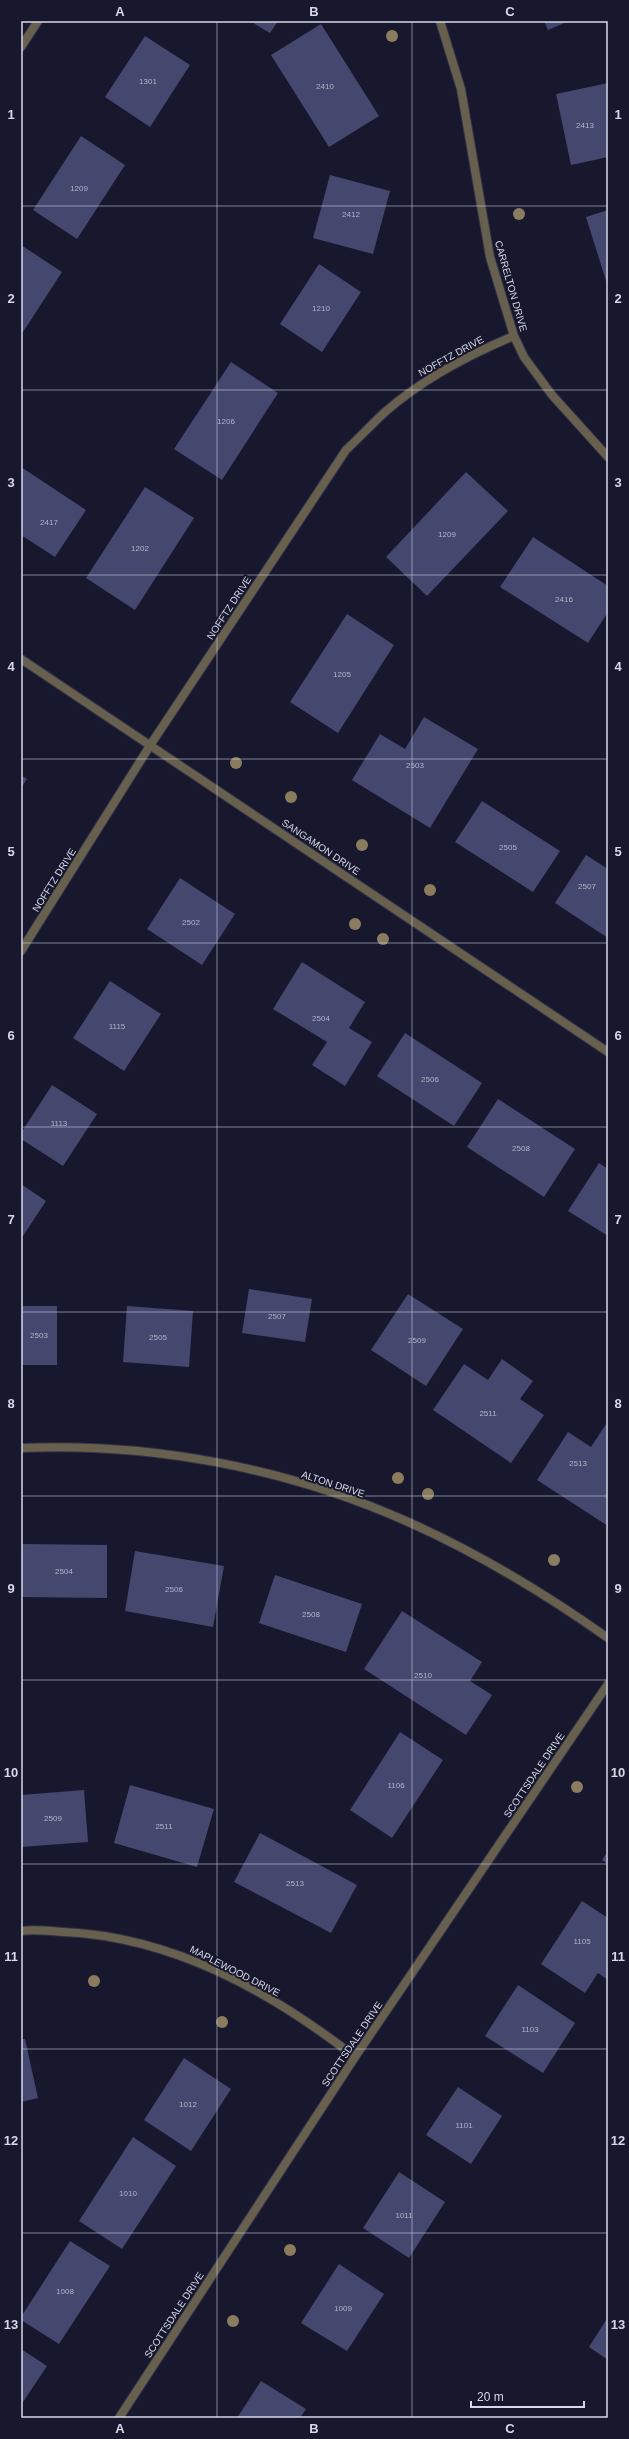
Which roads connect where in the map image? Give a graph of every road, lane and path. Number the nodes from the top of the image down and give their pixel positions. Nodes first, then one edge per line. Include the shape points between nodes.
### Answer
1 (38, 21) edge
2 (440, 21) edge
3 (21, 47) edge
4 (514, 336) junction
5 (608, 457) edge
6 (21, 659) edge
7 (151, 744) junction
8 (21, 951) edge
9 (608, 1052) edge
10 (21, 1448) edge
11 (608, 1638) edge
12 (608, 1684) edge
13 (21, 1931) edge
14 (355, 2057) junction
15 (119, 2418) edge

1 - 3 street
2 - 4 street, CARRELTON DRIVE via 462,89 490,257
4 - 5 street, CARRELTON DRIVE via 524,357 552,395
4 - 7 street, NOFFTZ DRIVE via 482,349 428,379 386,412 346,450
6 - 7 street, SANGAMON DRIVE
7 - 8 street, NOFFTZ DRIVE
7 - 9 street, SANGAMON DRIVE
10 - 11 street, ALTON DRIVE via 67,1446 148,1451 242,1468 333,1492 406,1521 507,1573
12 - 14 street, SCOTTSDALE DRIVE
13 - 14 street, MAPLEWOOD DRIVE via 93,1934 133,1940 180,1955 229,1976 279,2004
14 - 15 street, SCOTTSDALE DRIVE

